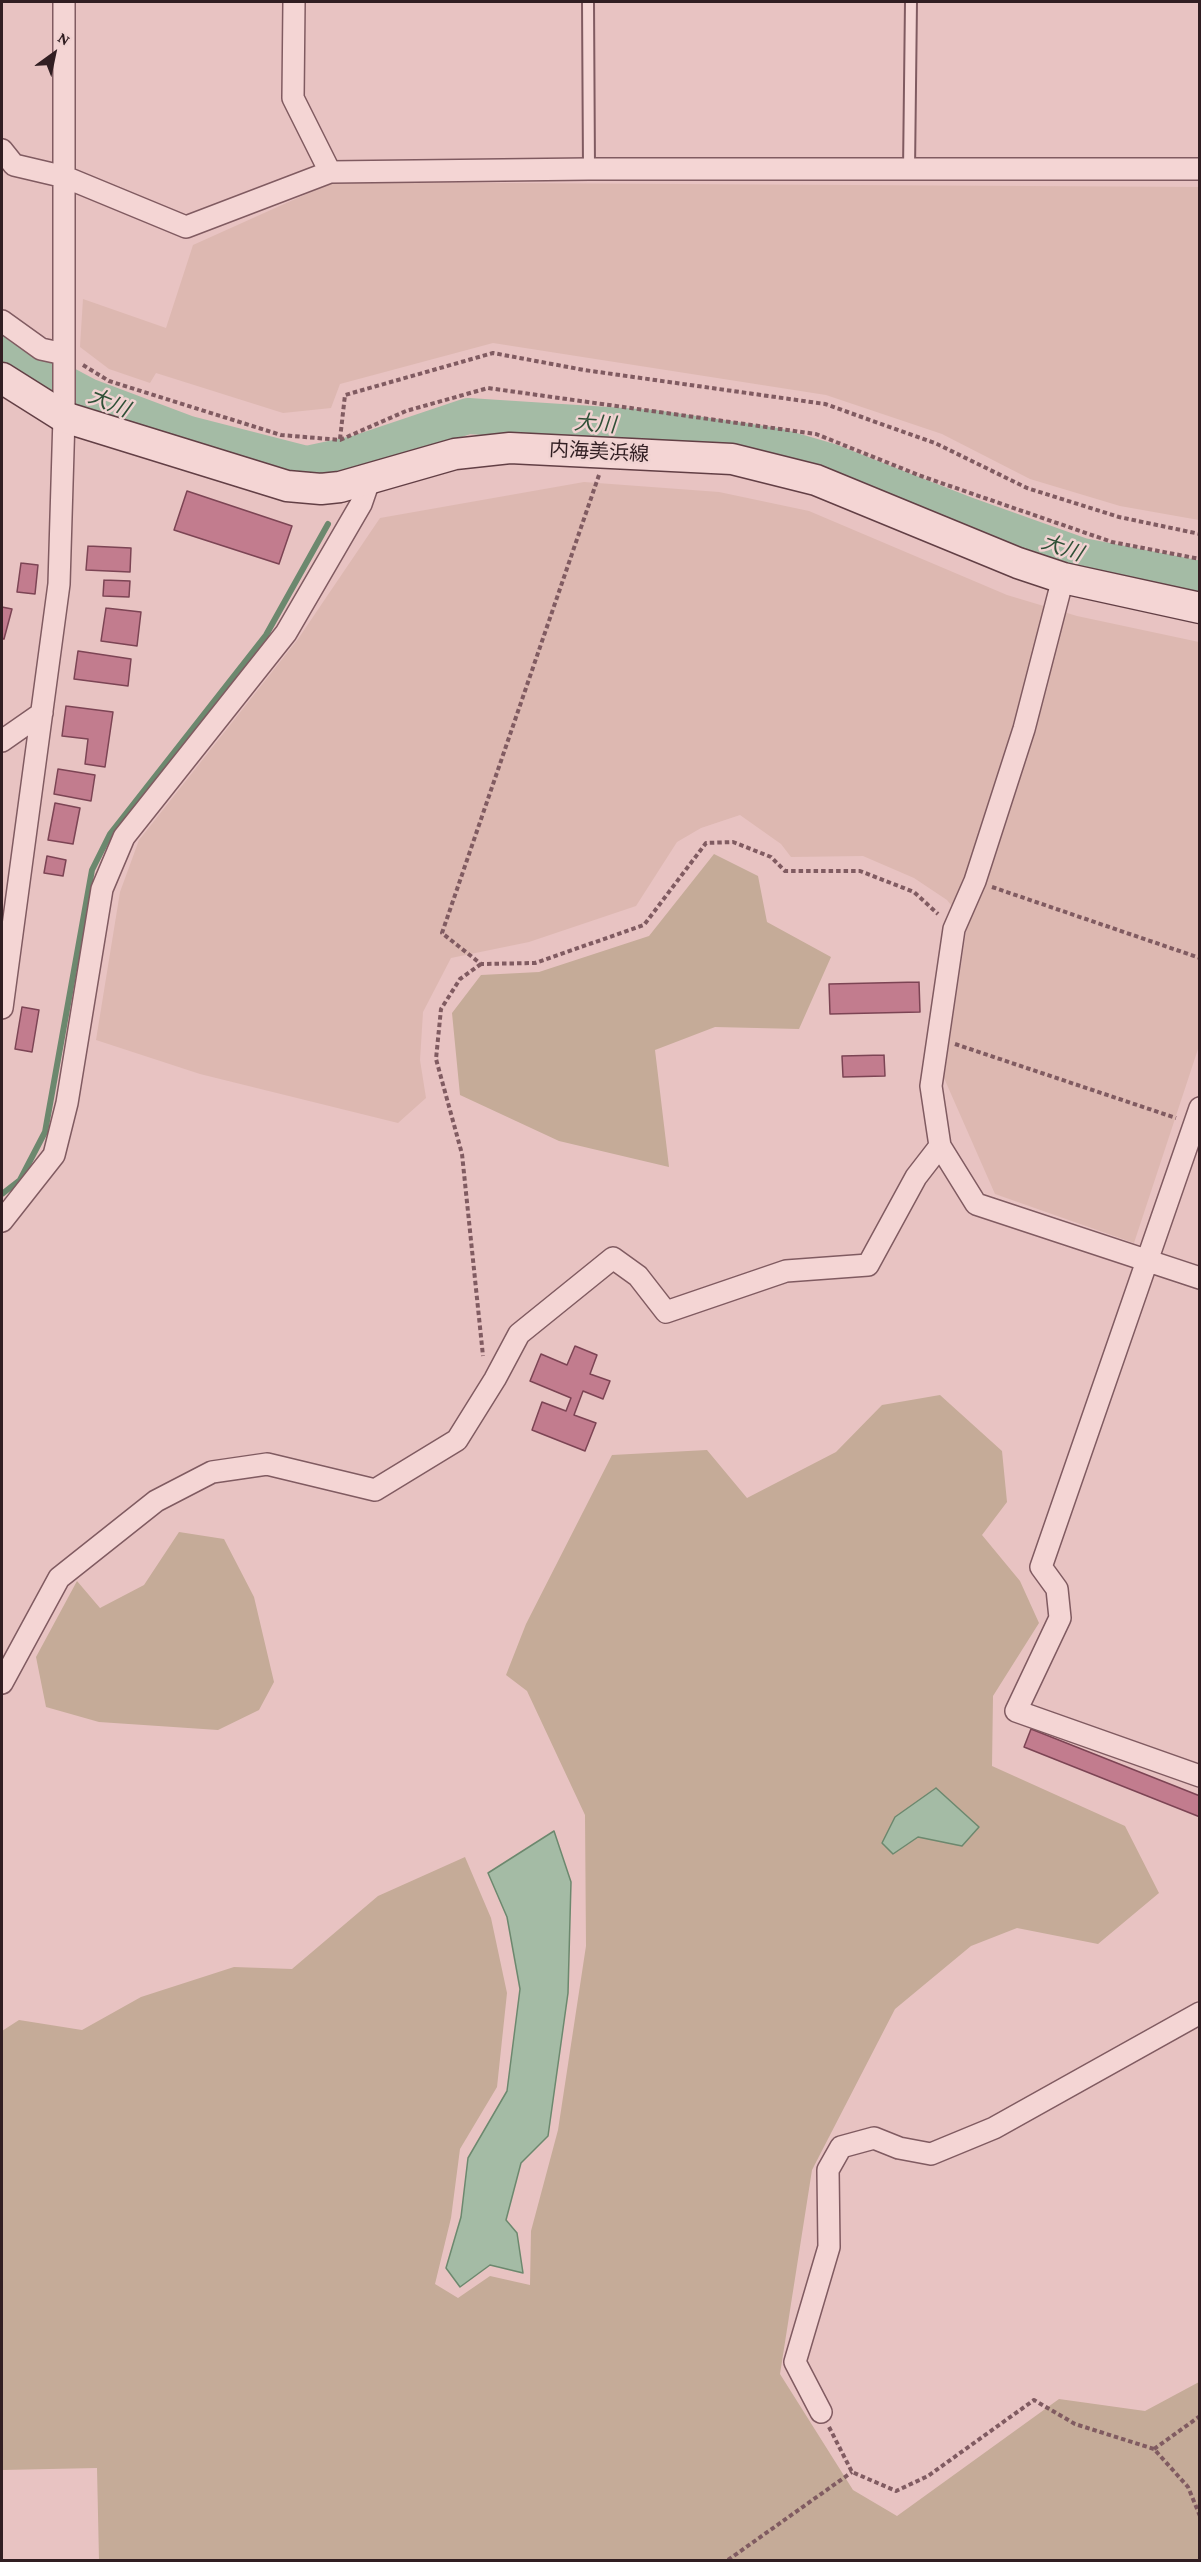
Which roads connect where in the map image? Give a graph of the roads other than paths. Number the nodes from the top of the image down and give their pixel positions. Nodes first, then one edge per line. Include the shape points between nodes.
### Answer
1 (64, 2) edge
2 (294, 2) edge
3 (588, 2) edge
4 (911, 2) edge
5 (2, 150) edge
6 (589, 169) junction
7 (1200, 169) edge
8 (909, 170) junction
9 (330, 171) junction
10 (65, 177) junction
11 (2, 321) edge
12 (64, 360) junction
13 (2, 378) edge
14 (64, 409) junction
15 (370, 478) junction
16 (1064, 578) junction
17 (1200, 608) edge
18 (42, 713) junction
19 (2, 741) edge
20 (2, 1008) edge
21 (1197, 1117) edge
22 (940, 1146) junction
23 (2, 1221) edge
24 (1148, 1260) junction
25 (1200, 1278) edge
26 (8, 1655) edge
27 (2, 1683) edge
28 (1200, 1776) edge
29 (1200, 2013) edge
30 (821, 2412) road end

1 - 10 street
2 - 9 street via 293,98
3 - 6 lane
4 - 8 lane
5 - 10 street via 14,165
6 - 8 street
6 - 9 street
7 - 8 street
9 - 10 street via 186,227
10 - 12 street
11 - 12 street
12 - 14 street
13 - 14 main road, 内海美浜線
14 - 15 main road, 内海美浜線 via 287,486 321,489
14 - 18 street via 59,584
15 - 16 main road, 内海美浜線 via 455,454 499,449 732,459 816,480 1007,559
15 - 23 street via 361,504 286,633 124,837 102,889 67,1103 54,1155
16 - 17 main road, 内海美浜線
16 - 22 street via 1024,729 975,881 954,929 931,1086
18 - 19 street
18 - 20 street
21 - 24 street
22 - 24 street via 976,1204
22 - 26 street via 916,1177 868,1265 786,1271 666,1312 638,1276 613,1258 519,1334 457,1440 375,1490 267,1464 212,1472 156,1501 58,1578
24 - 25 street
24 - 28 street via 1041,1567 1057,1589 1060,1618 1016,1711
26 - 27 street
29 - 30 street via 994,2128 931,2154 898,2148 874,2138 841,2147 828,2170 829,2247 795,2362

